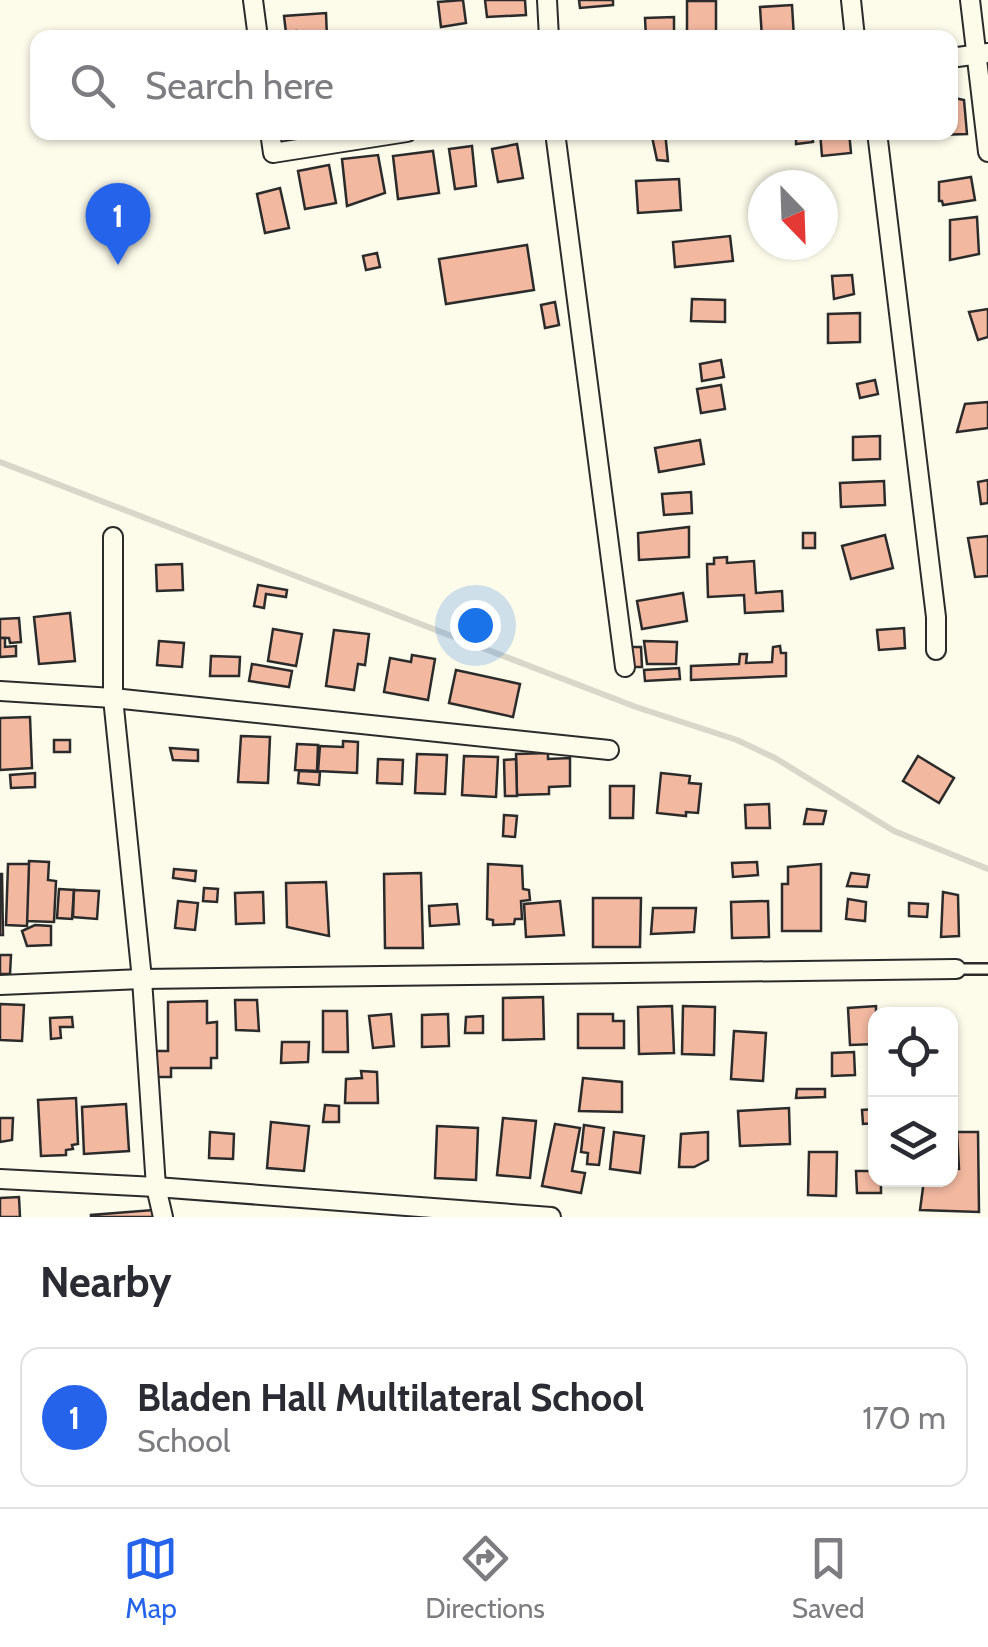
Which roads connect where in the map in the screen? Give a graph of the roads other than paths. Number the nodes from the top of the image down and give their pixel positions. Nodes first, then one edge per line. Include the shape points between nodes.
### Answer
1 (253, 0) edge
2 (547, 0) edge
3 (851, 0) edge
4 (970, 0) edge
5 (257, 30) edge
6 (549, 30) edge
7 (854, 30) edge
8 (982, 54) edge
9 (271, 140) edge
10 (356, 140) edge
11 (556, 140) edge
12 (878, 140) edge
13 (988, 152) edge
14 (113, 537) dead end
15 (936, 650) dead end
16 (624, 667) dead end
17 (0, 691) edge
18 (113, 698) junction
19 (609, 750) dead end
20 (956, 969) joint
21 (988, 969) edge
22 (142, 979) junction
23 (0, 984) edge
24 (0, 1179) edge
25 (156, 1187) junction
26 (163, 1217) edge
27 (551, 1217) edge

1 - 5 street
2 - 6 street
3 - 7 street
4 - 8 street
8 - 13 street
9 - 10 street via 273,153
11 - 16 street
12 - 15 street
14 - 18 street
17 - 18 street
18 - 19 street
18 - 22 street
20 - 21 lane
20 - 22 street
22 - 23 street
22 - 25 street
24 - 25 street
25 - 26 street
25 - 27 street

